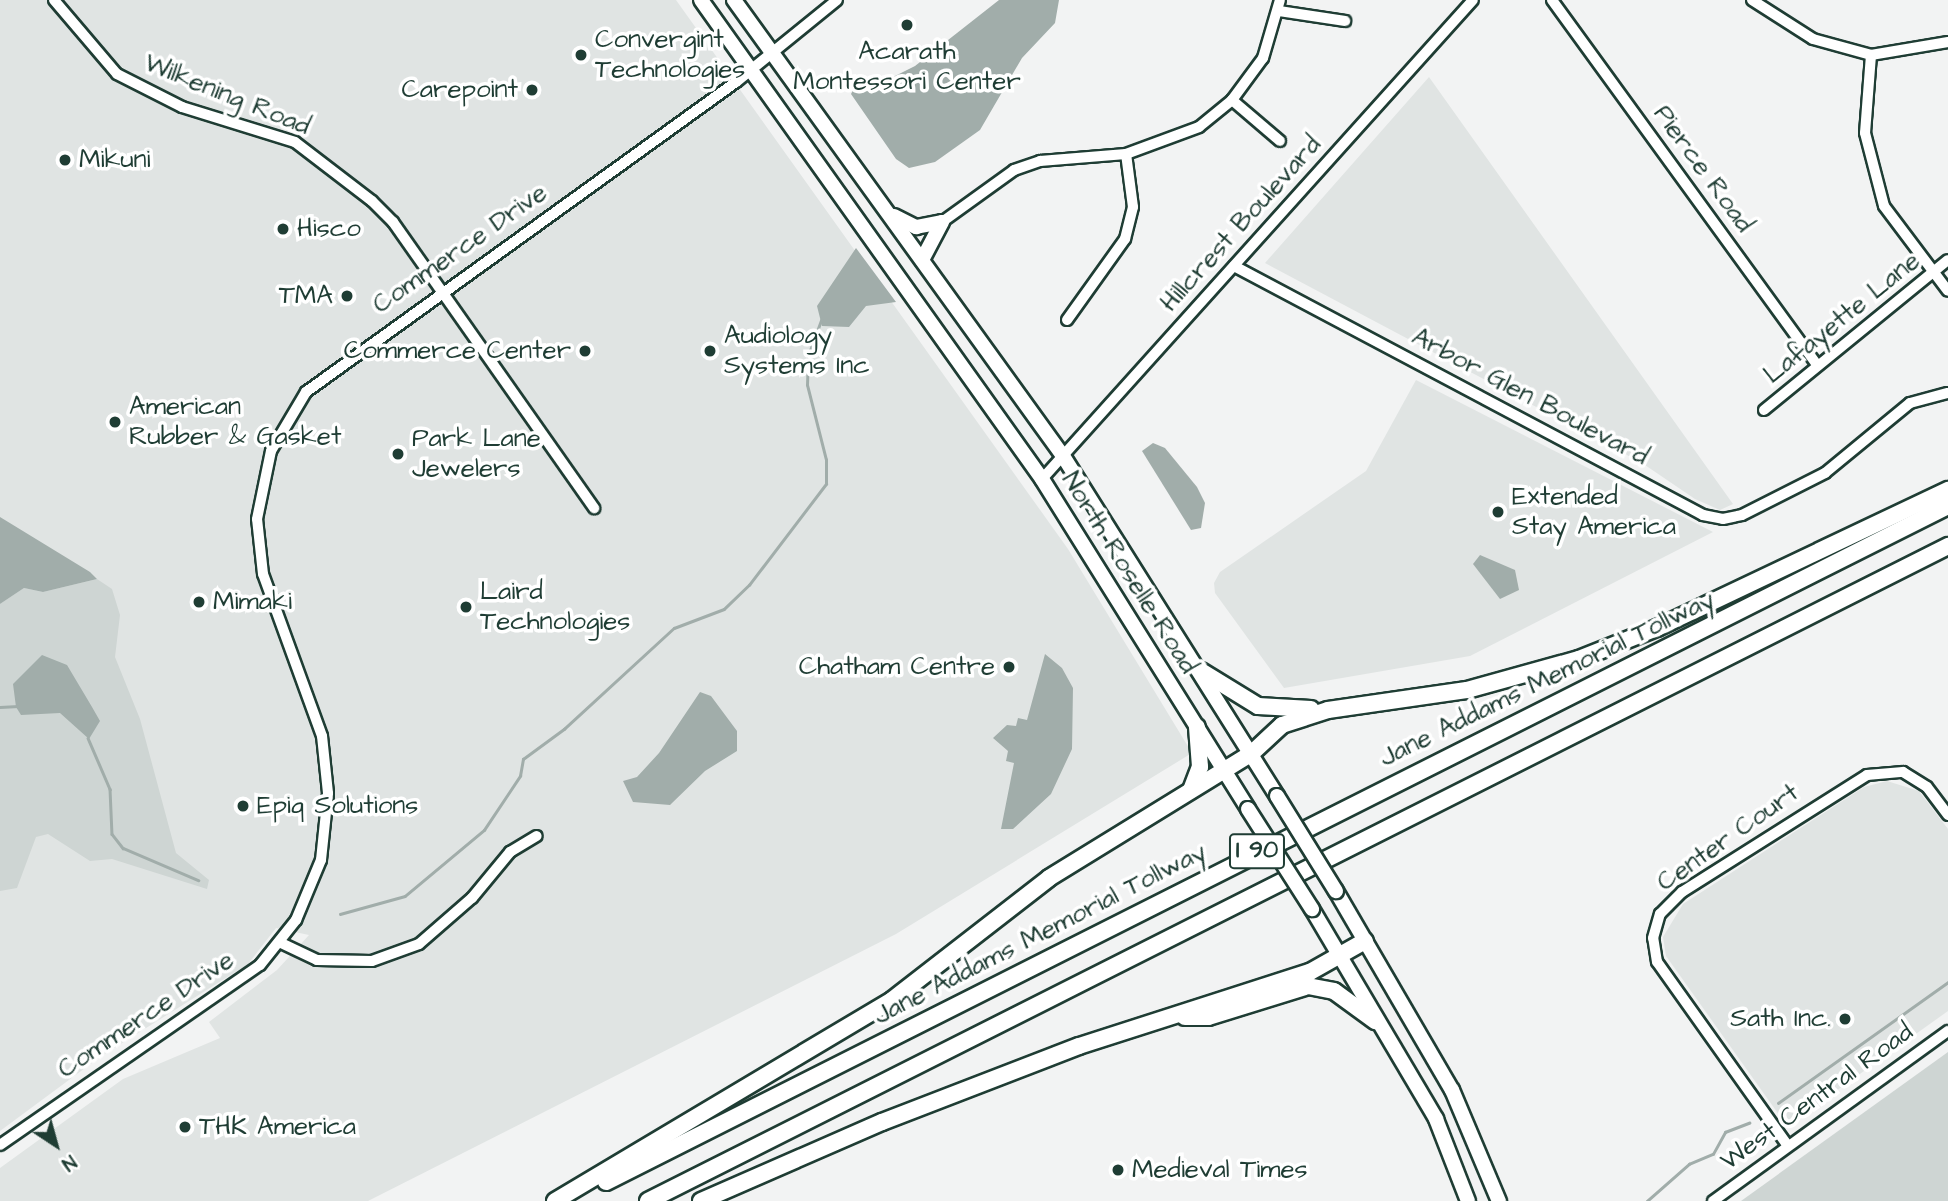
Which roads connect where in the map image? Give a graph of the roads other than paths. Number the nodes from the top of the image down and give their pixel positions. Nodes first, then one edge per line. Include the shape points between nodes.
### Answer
1 (54, 0) edge
2 (701, 0) edge
3 (734, 0) edge
4 (837, 0) edge
5 (1473, 0) edge
6 (1552, 0) edge
7 (1752, 0) edge
8 (1279, 5) edge
9 (1345, 22) dead end
10 (1948, 42) edge
11 (772, 53) junction
12 (1871, 55) junction
13 (750, 70) junction
14 (1232, 100) junction
15 (1280, 141) dead end
16 (1126, 154) junction
17 (889, 214) junction
18 (942, 222) junction
19 (922, 260) junction
20 (1948, 260) edge
21 (1234, 266) junction
22 (1933, 273) junction
23 (1948, 290) edge
24 (439, 291) junction
25 (1067, 320) dead end
26 (1817, 365) junction
27 (1948, 393) edge
28 (1764, 411) dead end
29 (1063, 456) junction
30 (1042, 479) junction
31 (1948, 490) edge
32 (1948, 506) edge
33 (594, 509) dead end
34 (1948, 546) edge
35 (1201, 671) junction
36 (1328, 710) junction
37 (1197, 727) junction
38 (1252, 753) junction
39 (1224, 770) junction
40 (1192, 790) junction
41 (1948, 815) edge
42 (537, 836) dead end
43 (1365, 941) junction
44 (279, 942) junction
45 (1339, 957) junction
46 (1183, 1017) junction
47 (1375, 1021) junction
48 (1948, 1031) edge
49 (0, 1145) edge
50 (1788, 1146) junction
51 (555, 1201) edge
52 (568, 1201) edge
53 (648, 1201) edge
54 (701, 1201) edge
55 (1468, 1201) edge
56 (1499, 1201) edge
57 (1713, 1201) edge

1 - 24 street, Wilkening Road via 117,74 182,107 295,142 355,186 393,222
2 - 13 main road, North Roselle Road
3 - 11 main road, North Roselle Road
4 - 11 street, Commerce Drive
5 - 21 street, Hillcrest Boulevard
6 - 26 street, Pierce Road
7 - 12 street via 1813,39
8 - 9 street
8 - 14 street via 1263,58
10 - 12 street
11 - 13 street, Commerce Drive
11 - 17 main road, North Roselle Road
12 - 22 street via 1865,133 1884,206
13 - 24 street, Commerce Drive
13 - 30 main road, North Roselle Road
14 - 15 street
14 - 16 street via 1199,127
16 - 18 street via 1040,161 1014,170
16 - 25 street via 1133,207 1125,239
17 - 18 main road via 916,227
17 - 19 main road, North Roselle Road
18 - 19 main road
19 - 29 main road, North Roselle Road
20 - 22 street, Lafayette Lane
21 - 27 street, Arbor Glen Boulevard via 1703,515 1723,519 1825,473 1910,403
21 - 29 street, Hillcrest Boulevard
22 - 23 street
22 - 26 street, Lafayette Lane
24 - 33 street, Wilkening Road
24 - 44 street, Commerce Drive via 306,392 281,431 262,484 257,519 263,574 321,732 327,764 321,860 296,920
26 - 28 street, Lafayette Lane
29 - 30 street, Hillcrest Boulevard
29 - 35 main road, North Roselle Road
30 - 37 main road, North Roselle Road
31 - 36 highway via 1657,628 1579,659 1467,690
32 - 52 highway, Jane Addams Memorial Tollway / I 90
34 - 53 highway, I 90
35 - 36 highway via 1258,706
35 - 38 main road, North Roselle Road
36 - 38 highway via 1282,725
37 - 39 main road, North Roselle Road
37 - 40 highway via 1200,767
38 - 39 highway
38 - 43 main road, North Roselle Road, bridge
39 - 40 highway
39 - 45 main road, North Roselle Road, bridge
40 - 51 highway via 1049,878 892,1000
41 - 50 street, Center Court via 1927,787 1903,772 1867,775 1682,892 1660,914 1653,938 1657,962
42 - 44 street via 510,852 472,898 419,944 372,961 317,960
43 - 45 highway
43 - 56 main road, North Roselle Road via 1452,1090
44 - 49 street, Commerce Drive via 260,965 198,1013 74,1090
45 - 46 highway
45 - 47 main road, North Roselle Road
46 - 47 highway via 1208,1017 1308,986 1334,991
46 - 54 highway via 1079,1046 906,1112
47 - 55 main road, North Roselle Road via 1436,1119
48 - 50 street, West Central Road
50 - 57 street, West Central Road

